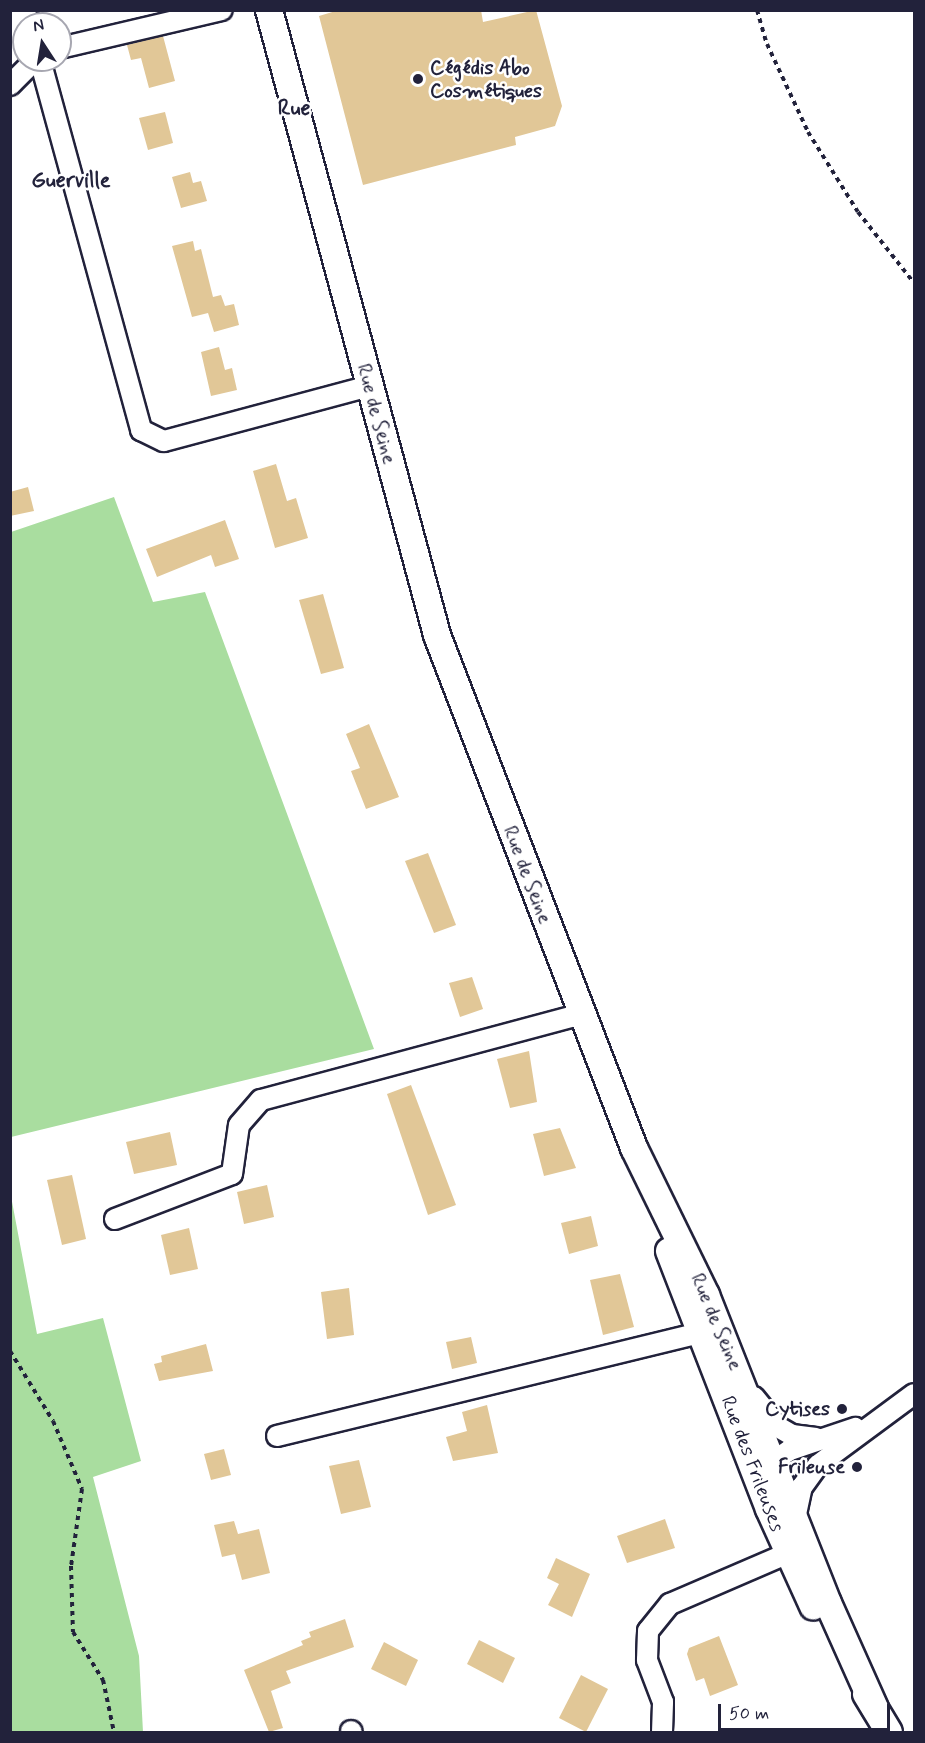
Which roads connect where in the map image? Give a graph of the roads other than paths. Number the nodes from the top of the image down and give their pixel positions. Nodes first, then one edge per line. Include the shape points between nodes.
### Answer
1 (222, 10) edge
2 (269, 10) edge
3 (72, 45) edge
4 (23, 72) edge
5 (43, 72) edge
6 (10, 85) edge
7 (369, 386) junction
8 (581, 1014) junction
9 (634, 1148) junction
10 (115, 1219) dead end
11 (700, 1333) junction
12 (735, 1367) junction
13 (915, 1394) edge
14 (875, 1421) junction
15 (277, 1436) dead end
16 (828, 1437) junction
17 (822, 1462) junction
18 (766, 1471) junction
19 (795, 1522) junction
20 (796, 1550) junction
21 (662, 1732) edge
22 (888, 1732) edge

1 - 3 street
2 - 7 street, Rue de Seine
4 - 6 street
5 - 7 street via 141,430 164,441
7 - 8 street, Rue de Seine via 436,635
8 - 9 street, Rue de Seine
8 - 10 street via 261,1100 238,1125 232,1174
9 - 11 street, Rue des Frileuses
9 - 12 street, Rue de Seine via 691,1262
11 - 15 street
11 - 18 street, Rue des Frileuses
12 - 16 street via 764,1412 778,1426 801,1437
12 - 18 street, Rue de Seine
13 - 14 street
14 - 16 street
14 - 17 street
16 - 18 street via 790,1450
17 - 18 street via 797,1473
17 - 19 street via 802,1487
18 - 19 street, Rue de Seine
18 - 20 street, Rue des Frileuses
19 - 20 street, Rue de Seine
20 - 21 street via 670,1604 648,1631 647,1660 663,1702
20 - 22 street, Rue des Frileuses via 814,1608

